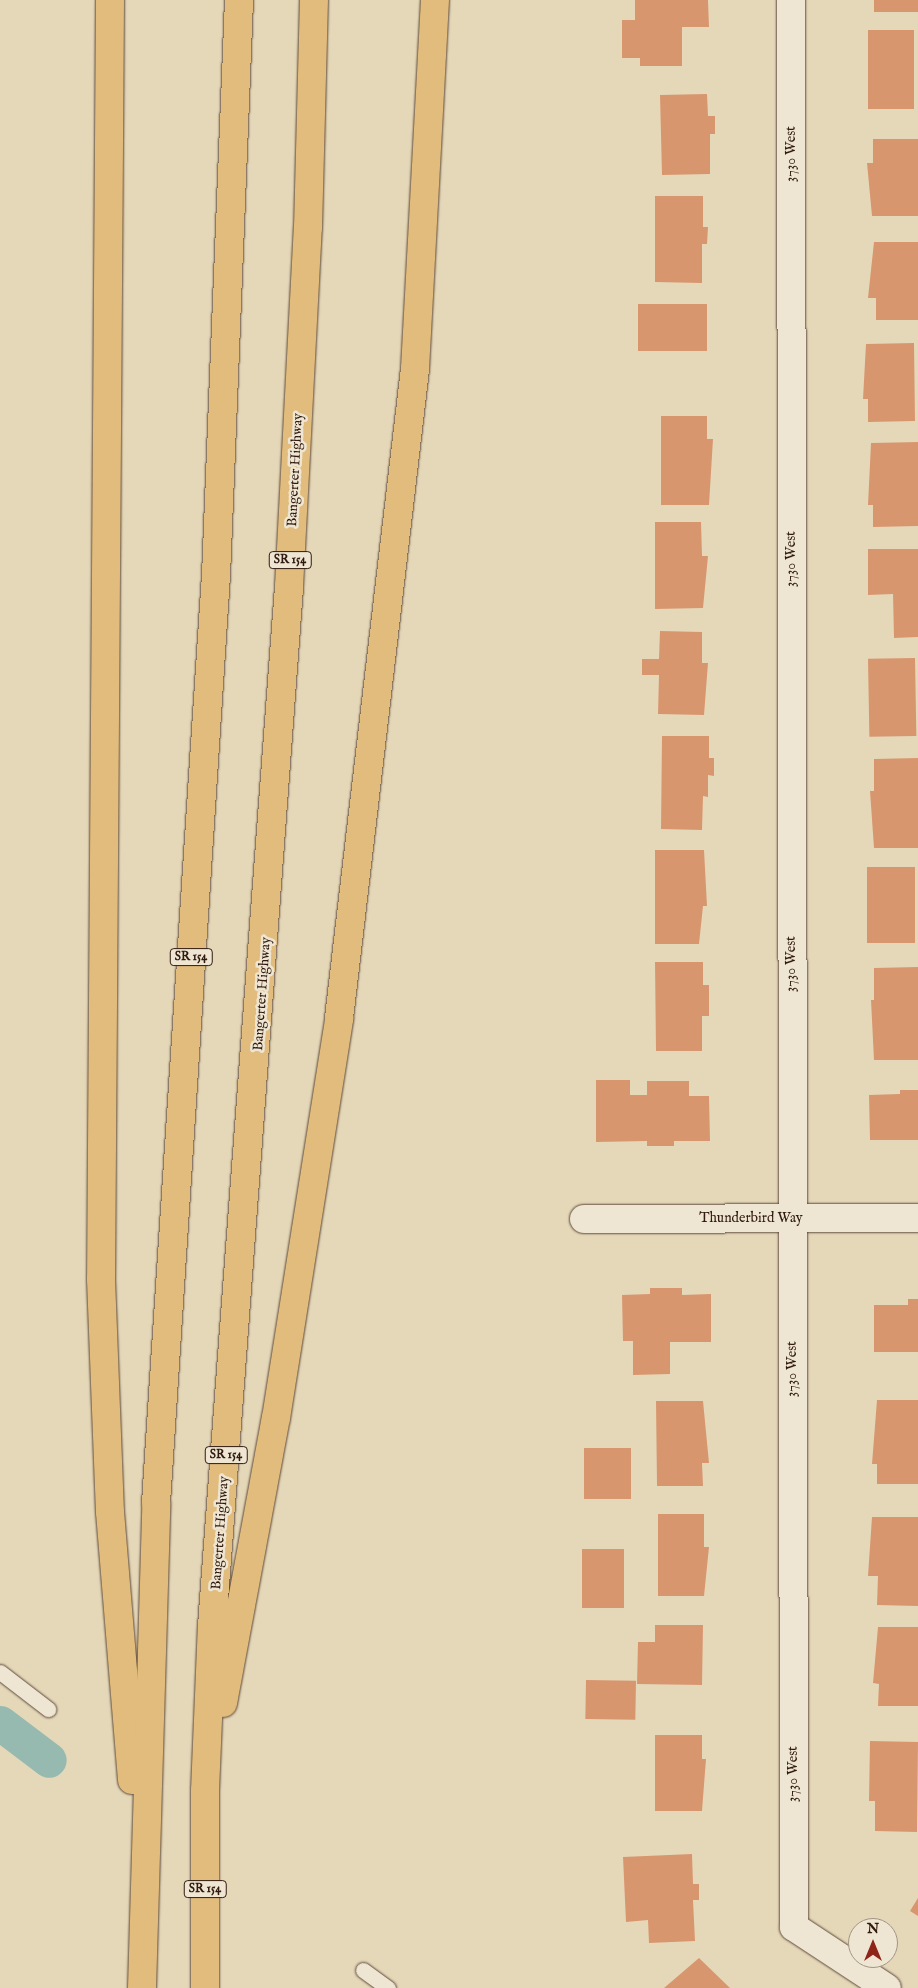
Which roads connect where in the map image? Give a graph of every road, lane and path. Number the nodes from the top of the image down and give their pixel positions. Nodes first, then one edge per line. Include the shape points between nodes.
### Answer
1 (110, 0) edge
2 (239, 0) edge
3 (314, 0) edge
4 (435, 0) edge
5 (791, 0) edge
6 (792, 1217) junction
7 (918, 1218) edge
8 (584, 1219) dead end
9 (0, 1672) edge
10 (48, 1709) dead end
11 (205, 1791) junction
12 (142, 1914) junction
13 (363, 1970) dead end
14 (142, 1988) edge
15 (205, 1988) edge
16 (388, 1988) edge
17 (887, 1988) edge

1 - 12 highway via 101,1288 110,1512
2 - 12 highway, SR 154 via 216,576 156,1503
3 - 11 highway, Bangerter Highway / SR 154 via 308,228 289,587 212,1626
4 - 11 highway via 415,369 339,1018 276,1418
5 - 6 street, 3730 West
6 - 7 street, Thunderbird Way
6 - 8 street, Thunderbird Way
6 - 17 street, 3730 West via 794,1927
9 - 10 lane
11 - 15 highway, Bangerter Highway / SR 154
12 - 14 highway, SR 154
13 - 16 lane

